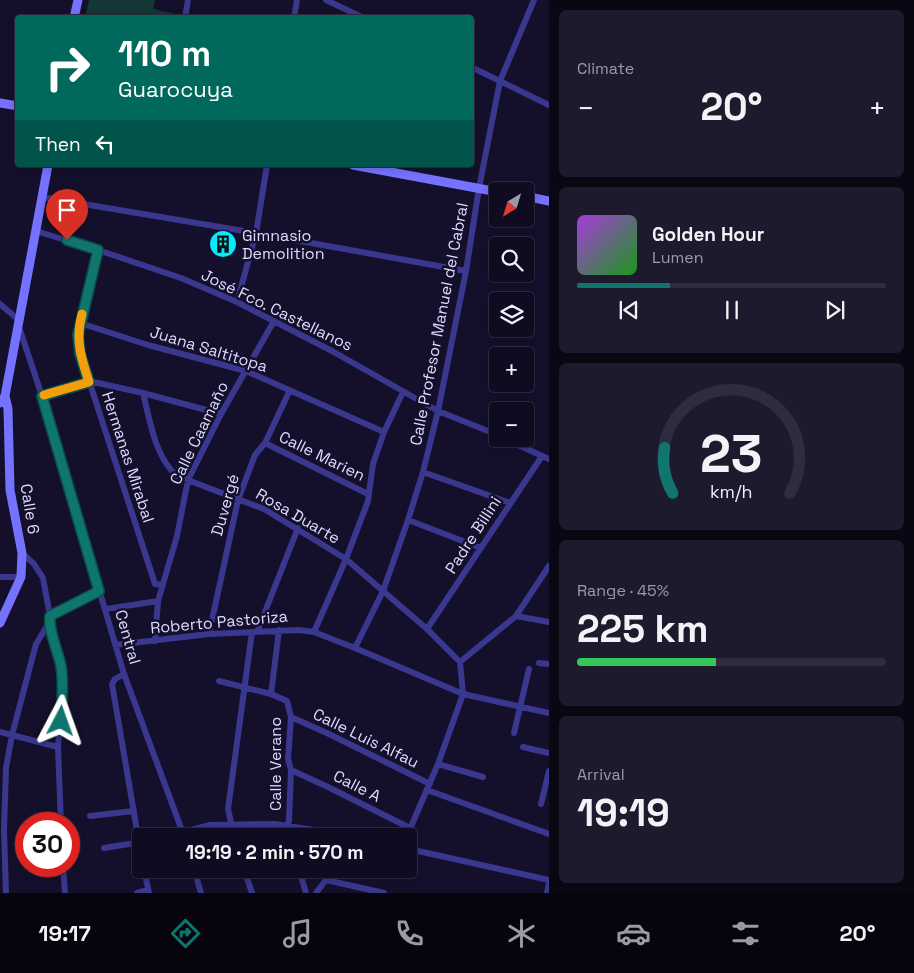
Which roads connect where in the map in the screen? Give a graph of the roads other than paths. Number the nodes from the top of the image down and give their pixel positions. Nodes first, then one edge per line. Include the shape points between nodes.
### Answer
1 (78, 0) edge
2 (188, 0) edge
3 (297, 0) edge
4 (326, 0) edge
5 (534, 0) edge
6 (75, 15) edge
7 (186, 15) edge
8 (294, 15) edge
9 (358, 15) edge
10 (474, 68) edge
11 (500, 81) junction
12 (0, 103) edge
13 (549, 105) edge
14 (15, 106) edge
15 (48, 167) edge
16 (267, 167) edge
17 (364, 167) edge
18 (479, 188) junction
19 (489, 190) edge
20 (42, 197) junction
21 (534, 198) edge
22 (549, 201) edge
23 (36, 231) junction
24 (256, 233) junction
25 (98, 250) junction
26 (466, 271) junction
27 (238, 302) junction
28 (0, 304) edge
29 (274, 321) junction
30 (19, 324) junction
31 (80, 324) junction
32 (246, 371) junction
33 (89, 382) junction
34 (290, 390) junction
35 (404, 392) junction
36 (143, 393) junction
37 (42, 396) junction
38 (3, 400) edge
39 (438, 411) junction
40 (221, 414) junction
41 (384, 432) junction
42 (489, 432) edge
43 (264, 443) junction
44 (522, 447) edge
45 (542, 456) junction
46 (549, 459) edge
47 (423, 472) junction
48 (188, 480) junction
49 (368, 494) junction
50 (238, 500) junction
51 (510, 504) junction
52 (408, 520) junction
53 (298, 528) junction
54 (481, 548) junction
55 (22, 553) junction
56 (346, 559) junction
57 (549, 566) edge
58 (0, 577) edge
59 (21, 577) junction
60 (163, 584) junction
61 (99, 591) junction
62 (383, 591) junction
63 (158, 601) junction
64 (106, 609) junction
65 (516, 616) junction
66 (50, 620) junction
67 (549, 622) edge
68 (0, 623) edge
69 (428, 629) junction
70 (279, 630) junction
71 (255, 632) junction
72 (314, 632) junction
73 (208, 634) junction
74 (155, 641) junction
75 (115, 644) junction
76 (355, 648) junction
77 (460, 662) junction
78 (539, 662) dead end
79 (549, 664) edge
80 (529, 669) dead end
81 (124, 674) junction
82 (219, 681) dead end
83 (244, 686) junction
84 (271, 694) junction
85 (463, 694) junction
86 (520, 706) junction
87 (549, 713) edge
88 (291, 717) junction
89 (0, 732) edge
90 (514, 733) dead end
91 (12, 735) junction
92 (58, 747) junction
93 (523, 747) dead end
94 (549, 754) edge
95 (438, 764) junction
96 (291, 770) junction
97 (549, 771) edge
98 (483, 777) dead end
99 (548, 780) edge
100 (428, 787) junction
101 (541, 804) dead end
102 (134, 811) junction
103 (61, 812) edge
104 (90, 816) dead end
105 (230, 825) junction
106 (286, 826) junction
107 (137, 828) edge
108 (181, 828) edge
109 (202, 828) edge
110 (231, 828) edge
111 (299, 828) edge
112 (410, 828) joint
113 (549, 834) edge
114 (132, 843) edge
115 (104, 848) dead end
116 (417, 851) edge
117 (64, 877) edge
118 (146, 878) edge
119 (197, 878) edge
120 (247, 878) edge
121 (302, 878) edge
122 (326, 880) joint
123 (549, 881) edge
124 (2, 883) edge
125 (148, 892) edge
126 (6, 893) edge
127 (65, 893) edge
128 (137, 893) edge
129 (201, 893) edge
130 (252, 893) edge
131 (306, 893) edge
132 (316, 893) edge
133 (384, 893) edge
134 (546, 893) edge

1 - 6 street
2 - 7 street
3 - 8 street
4 - 9 street
5 - 11 street, Calle Profesor Manuel del Cabral
10 - 11 street
11 - 13 street
11 - 18 street, Calle Profesor Manuel del Cabral
12 - 14 street
15 - 20 street, Calle 6
16 - 24 street
17 - 18 street
18 - 19 street
18 - 26 street, Calle Profesor Manuel del Cabral
20 - 23 street, Calle 6
20 - 24 street
21 - 22 street
23 - 25 street, José Fco. Castellanos
23 - 30 street, Calle 6
24 - 26 street
24 - 27 street
25 - 27 street, José Fco. Castellanos via 181,278
25 - 31 street, Hermanas Mirabal
26 - 39 street, Calle Profesor Manuel del Cabral
27 - 29 street, José Fco. Castellanos
28 - 30 street
29 - 32 street, Calle Caamaño
29 - 35 street, José Fco. Castellanos
30 - 37 street, Central
30 - 38 street, Calle 6
31 - 32 street, Juana Saltitopa
31 - 33 street, Hermanas Mirabal via 80,354
32 - 34 street, Juana Saltitopa
32 - 40 street, Calle Caamaño
33 - 36 street
33 - 37 street
33 - 60 street, Hermanas Mirabal via 155,584
34 - 41 street, Juana Saltitopa
34 - 43 street, Duvergé
35 - 39 street, José Fco. Castellanos
35 - 41 street
36 - 40 street
36 - 48 street, Rosa Duarte via 164,461 177,476
37 - 61 street, Central
38 - 55 street, Calle 6 via 8,409 10,490
39 - 42 street, José Fco. Castellanos
39 - 47 street, Calle Profesor Manuel del Cabral
40 - 48 street, Calle Caamaño
41 - 49 street via 373,464
43 - 49 street, Calle Marien
43 - 50 street, Duvergé via 255,455
44 - 45 street
45 - 46 street
45 - 51 street, Padre Billini
47 - 51 street
47 - 52 street, Calle Profesor Manuel del Cabral
48 - 50 street, Rosa Duarte
48 - 60 street, Calle Caamaño via 178,536
49 - 56 street
50 - 53 street, Rosa Duarte via 264,509
50 - 73 street, Duvergé
51 - 54 street, Padre Billini
52 - 54 street
52 - 62 street, Calle Profesor Manuel del Cabral
53 - 56 street, Rosa Duarte
53 - 71 street
54 - 69 street, Padre Billini
55 - 59 street, Calle 6
55 - 66 street via 44,578
56 - 62 street, Rosa Duarte
56 - 72 street
57 - 65 street
58 - 59 street
59 - 68 street, Calle 6
60 - 63 street, Calle Caamaño
61 - 64 street, Central
61 - 66 street
62 - 69 street, Rosa Duarte
62 - 76 street, Calle Profesor Manuel del Cabral
63 - 64 street
63 - 74 street, Calle Caamaño
64 - 75 street, Central
65 - 67 street
65 - 77 street
66 - 91 street via 36,644
66 - 92 street via 63,690
69 - 77 street, Rosa Duarte
70 - 71 street, Roberto Pastoriza
70 - 72 street, Roberto Pastoriza
70 - 84 street
71 - 73 street, Roberto Pastoriza
71 - 83 street
72 - 76 street, Roberto Pastoriza
73 - 74 street, Roberto Pastoriza
74 - 75 street, Roberto Pastoriza
75 - 81 street, Central
76 - 85 street, Roberto Pastoriza
77 - 85 street
78 - 79 street
80 - 86 street
81 - 102 street via 112,684
81 - 108 street, Central
82 - 83 street, Calle Verano
83 - 84 street, Calle Verano
83 - 105 street via 228,809
84 - 88 street, Calle Verano via 286,700
85 - 86 street, Roberto Pastoriza
85 - 95 street
86 - 87 street, Roberto Pastoriza
86 - 90 street
88 - 96 street, Calle Verano via 288,756
88 - 100 street, Calle Luis Alfau
89 - 91 street
91 - 92 street
91 - 124 street via 6,768
92 - 103 street
93 - 94 street
95 - 98 street
95 - 100 street
96 - 106 street, Calle Verano via 289,821
96 - 112 street, Calle A
97 - 99 street
99 - 101 street
100 - 112 street
100 - 113 street, Calle Luis Alfau
102 - 104 street
102 - 107 street
105 - 106 street
105 - 109 street
105 - 110 street
106 - 111 street
114 - 115 street
116 - 123 street
117 - 127 street
118 - 125 street
119 - 129 street
120 - 130 street
121 - 131 street
122 - 132 street
122 - 133 street
123 - 134 street
124 - 126 street
125 - 128 street

